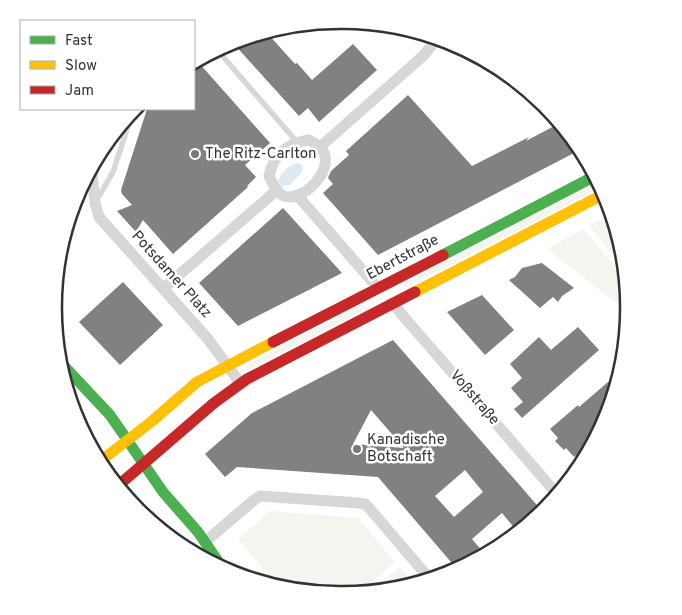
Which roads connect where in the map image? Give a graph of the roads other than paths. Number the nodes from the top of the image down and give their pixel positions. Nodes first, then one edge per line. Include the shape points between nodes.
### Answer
1 (432, 45) edge
2 (222, 55) edge
3 (127, 130) edge
4 (298, 142) junction
5 (320, 147) junction
6 (588, 179) edge
7 (93, 181) edge
8 (277, 190) junction
9 (297, 195) junction
10 (597, 197) edge
11 (95, 202) junction
12 (164, 288) junction
13 (378, 288) junction
14 (392, 304) junction
15 (228, 366) junction
16 (70, 373) edge
17 (240, 383) junction
18 (127, 440) junction
19 (106, 457) edge
20 (144, 464) junction
21 (123, 481) edge
22 (553, 489) edge
23 (205, 542) junction
24 (215, 556) edge
25 (425, 573) edge

1 - 5 street
2 - 4 lane
3 - 11 lane via 112,172
4 - 5 street via 309,140
4 - 8 street via 280,153 272,164 269,176
5 - 9 street via 326,159 323,171 316,183
6 - 13 main road, Ebertstraße
7 - 11 street
8 - 9 street via 290,197
8 - 12 street
9 - 13 street
10 - 14 main road
11 - 12 street, Potsdamer Platz via 103,221
12 - 15 street, Potsdamer Platz
13 - 14 main road
13 - 15 main road, Ebertstraße
14 - 17 main road
14 - 22 street, Voßstraße
15 - 17 street, Potsdamer Platz
15 - 18 main road via 196,382
16 - 18 main road
17 - 20 main road
18 - 19 main road
18 - 20 main road
20 - 21 main road
20 - 23 main road
23 - 24 main road
23 - 25 street via 260,496 359,503 370,509

